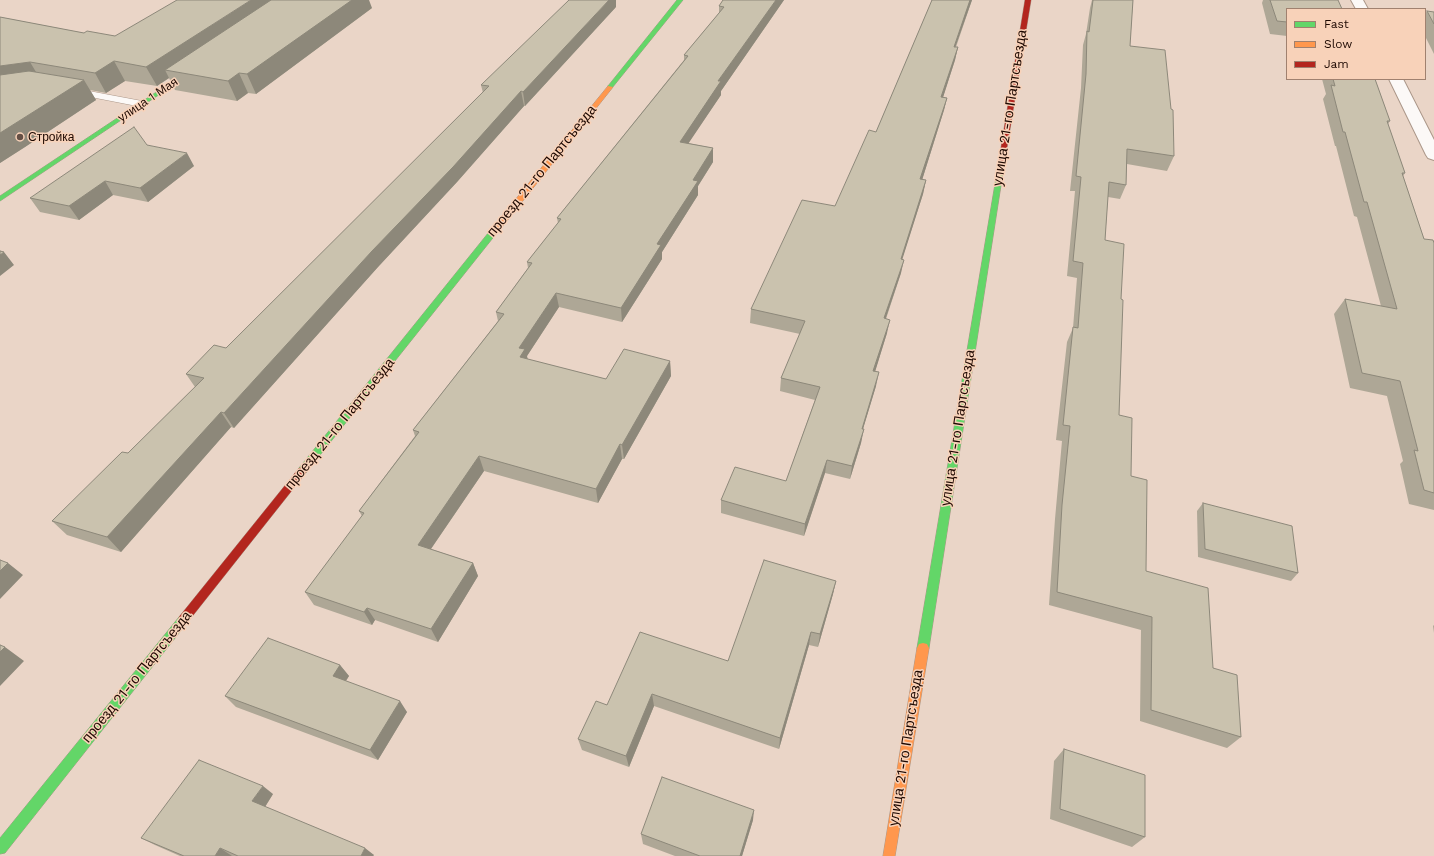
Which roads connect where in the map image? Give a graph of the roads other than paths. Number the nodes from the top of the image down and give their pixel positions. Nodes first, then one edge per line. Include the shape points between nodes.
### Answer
1 (680, 0) edge
2 (1028, 0) edge
3 (201, 65) edge
4 (1396, 80) edge
5 (64, 90) edge
6 (142, 104) junction
7 (1434, 155) edge
8 (0, 199) edge
9 (0, 848) edge
10 (889, 856) edge

1 - 9 street, проезд 21-го Партсъезда
2 - 10 street, улица 21-го Партсъезда
3 - 6 street, улица 1 Мая
4 - 7 street
5 - 6 lane
6 - 8 street, улица 1 Мая

